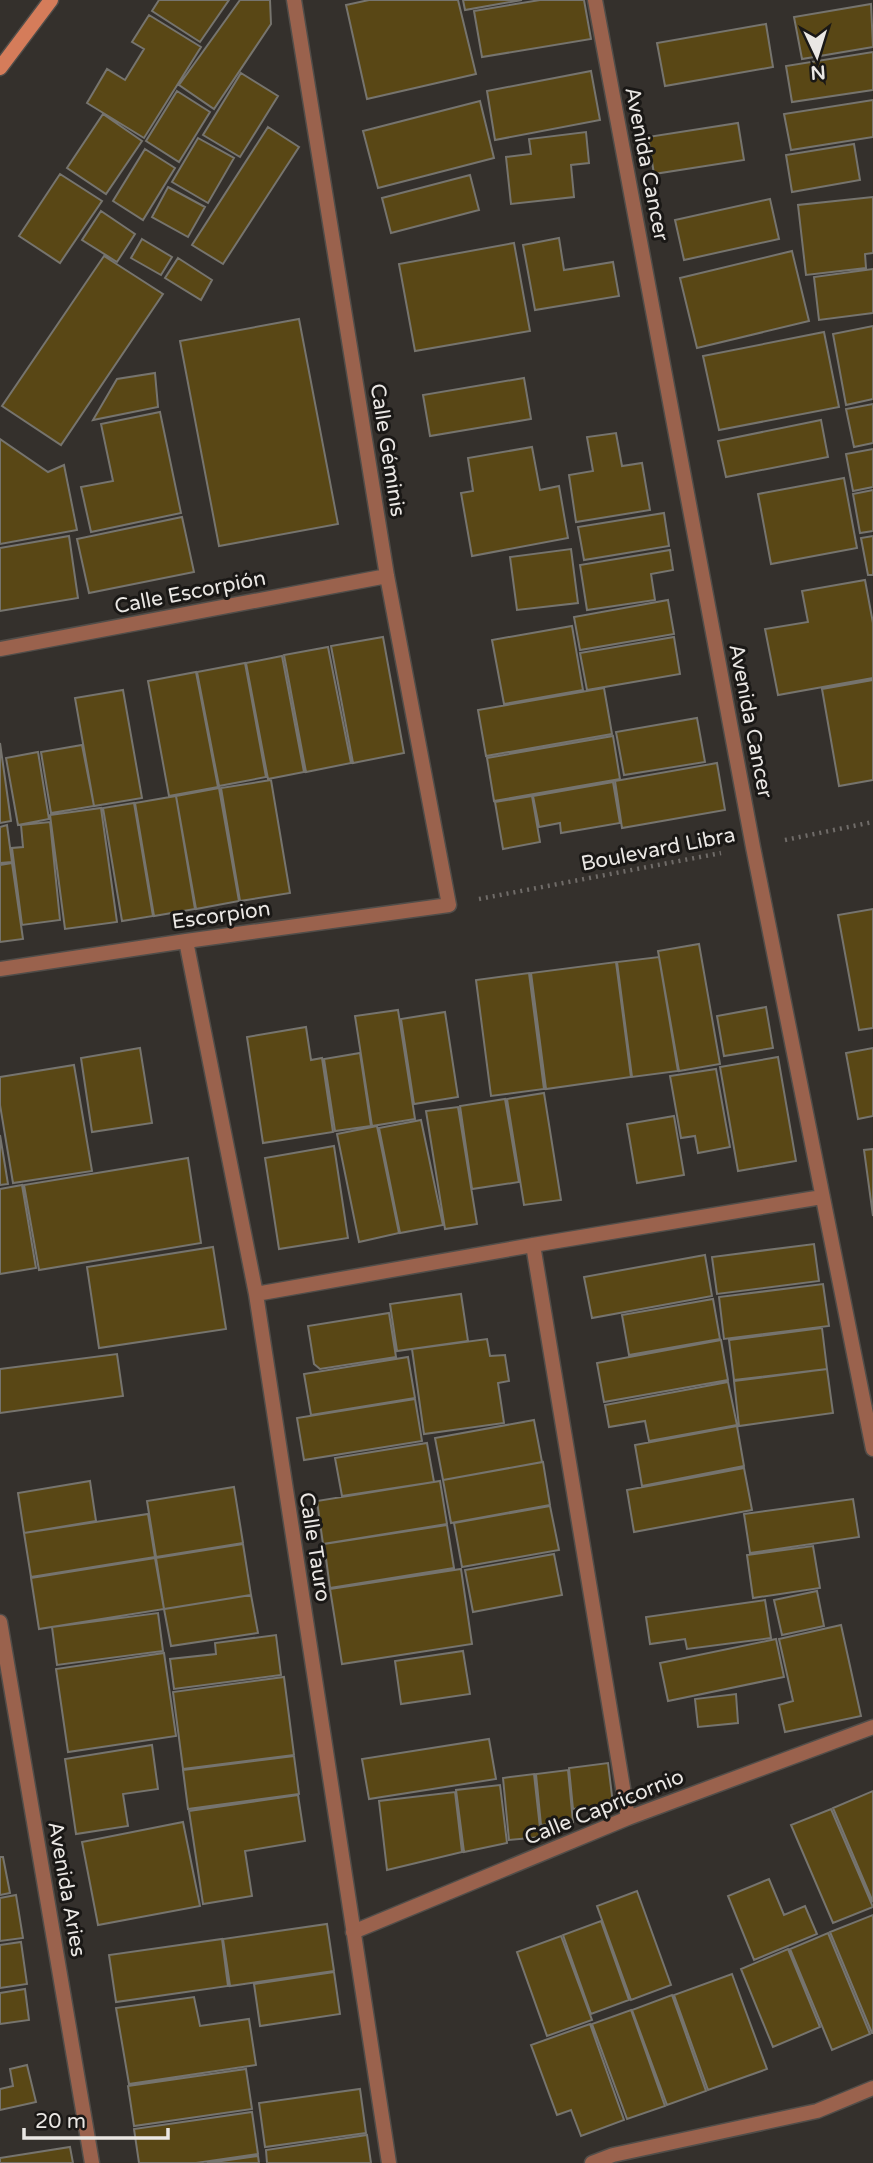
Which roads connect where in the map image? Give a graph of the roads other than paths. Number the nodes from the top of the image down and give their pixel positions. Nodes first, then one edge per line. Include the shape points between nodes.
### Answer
1 (51, 0) edge
2 (294, 0) edge
3 (595, 0) edge
4 (0, 68) edge
5 (387, 576) junction
6 (0, 649) edge
7 (449, 905) joint
8 (186, 941) junction
9 (0, 969) edge
10 (822, 1197) junction
11 (533, 1245) junction
12 (256, 1294) junction
13 (873, 1449) edge
14 (0, 1622) edge
15 (873, 1727) edge
16 (628, 1818) junction
17 (353, 1932) junction
18 (873, 2088) edge
19 (92, 2163) edge
20 (389, 2163) edge
21 (592, 2163) edge

1 - 4 street
2 - 5 street, Calle Géminis
3 - 10 street, Avenida Cancer
5 - 6 street, Calle Escorpión
5 - 7 street, Calle Géminis
7 - 8 street, Escorpion
8 - 9 street, Escorpion
8 - 12 street, Calle Tauro
10 - 11 street
10 - 13 street, Avenida Cancer
11 - 12 street
11 - 16 street
12 - 17 street, Calle Tauro
14 - 19 street, Avenida Aries
15 - 16 street, Calle Capricornio
16 - 17 street, Calle Capricornio
17 - 20 street, Calle Tauro
18 - 21 street via 817,2111

